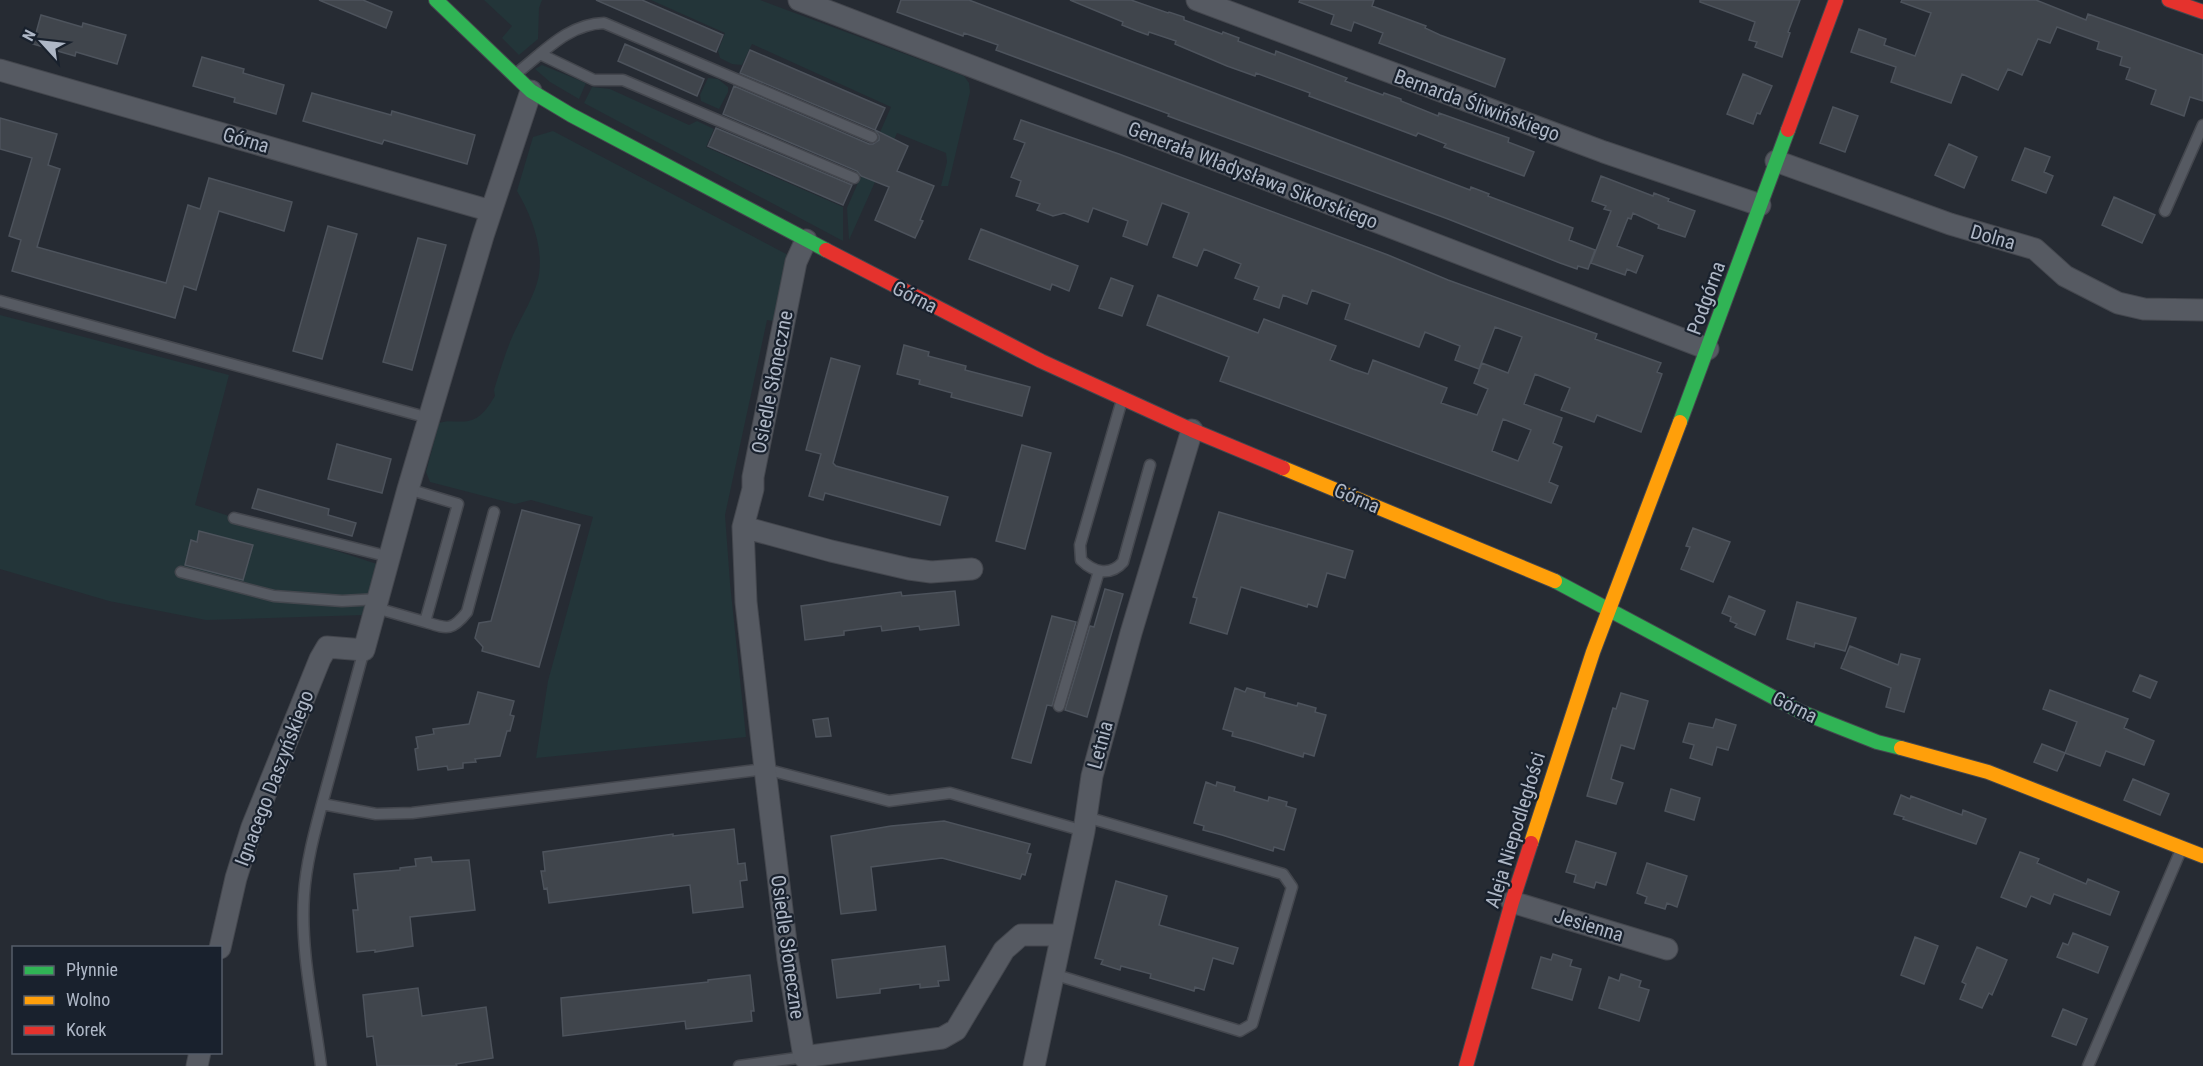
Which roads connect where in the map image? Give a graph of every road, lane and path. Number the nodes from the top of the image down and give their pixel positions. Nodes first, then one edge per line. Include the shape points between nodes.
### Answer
1 (436, 0) edge
2 (799, 0) edge
3 (1197, 0) edge
4 (1836, 0) edge
5 (2169, 0) edge
6 (2203, 12) edge
7 (540, 54) junction
8 (0, 70) edge
9 (514, 75) junction
10 (531, 91) junction
11 (2203, 125) edge
12 (872, 137) dead end
13 (1776, 161) junction
14 (854, 178) dead end
15 (1760, 204) junction
16 (491, 211) junction
17 (2165, 211) dead end
18 (806, 240) junction
19 (0, 301) edge
20 (2203, 310) edge
21 (1708, 349) junction
22 (1122, 399) junction
23 (429, 418) junction
24 (1192, 430) junction
25 (1150, 465) dead end
26 (408, 489) junction
27 (494, 512) dead end
28 (234, 518) dead end
29 (743, 526) junction
30 (390, 557) junction
31 (972, 569) dead end
32 (1099, 571) junction
33 (181, 572) dead end
34 (377, 604) junction
35 (1609, 607) junction
36 (425, 622) junction
37 (364, 650) junction
38 (1059, 706) dead end
39 (765, 769) junction
40 (322, 804) junction
41 (1085, 824) junction
42 (2182, 848) junction
43 (2203, 856) edge
44 (1512, 902) junction
45 (1061, 935) junction
46 (220, 946) edge
47 (1666, 949) dead end
48 (1053, 974) junction
49 (804, 1057) junction
50 (321, 1066) edge
51 (739, 1066) edge
52 (1034, 1066) edge
53 (1466, 1066) edge
54 (2088, 1066) edge

1 - 9 street
2 - 21 street, Generała Władysława Sikorskiego
3 - 15 street, Bernarda Śliwińskiego via 1604,152
4 - 13 street, Podgórna
5 - 6 street
7 - 9 lane
7 - 12 lane via 572,30 604,23
7 - 14 lane via 594,80 623,80
8 - 16 street, Górna
9 - 10 street
10 - 16 street
10 - 18 street, Górna
11 - 17 lane
13 - 15 street, Podgórna
13 - 20 street, Dolna via 1950,224 2035,249 2065,276 2118,303 2144,309
15 - 21 street, Podgórna
16 - 23 street
18 - 22 street, Górna
18 - 29 street, Osiedle Słoneczne via 792,277
19 - 23 lane
21 - 35 street, Podgórna
22 - 24 street, Górna
22 - 32 lane via 1080,545 1082,560
23 - 26 street
24 - 35 street, Górna via 1556,581
24 - 41 street, Letnia via 1092,776
25 - 32 lane via 1124,562 1112,571
26 - 30 street
26 - 36 lane via 458,504
27 - 36 lane via 467,612 457,625 444,628
28 - 30 lane
29 - 31 street via 909,569
29 - 39 street, Osiedle Słoneczne via 746,602
30 - 34 street
32 - 38 lane
33 - 34 lane via 274,596
34 - 36 lane
34 - 37 street
35 - 42 street, Górna via 1801,712 1877,742 1988,772
35 - 44 street, Aleja Niepodległości
37 - 40 lane
37 - 46 street, Ignacego Daszyńskiego via 327,647 320,659 252,827
39 - 40 lane via 412,813 376,814
39 - 41 lane via 889,801 950,793
39 - 49 street, Osiedle Słoneczne
40 - 50 lane via 309,852 303,896 304,939
41 - 45 street, Letnia
41 - 48 lane via 1283,874 1292,887 1252,1024 1240,1032
42 - 43 street, Górna
42 - 54 lane
44 - 47 street, Jesienna
44 - 53 street, Aleja Niepodległości
45 - 48 street, Letnia
45 - 49 street via 1021,935 1004,950 956,1030 942,1038
48 - 52 street, Letnia
49 - 51 lane

